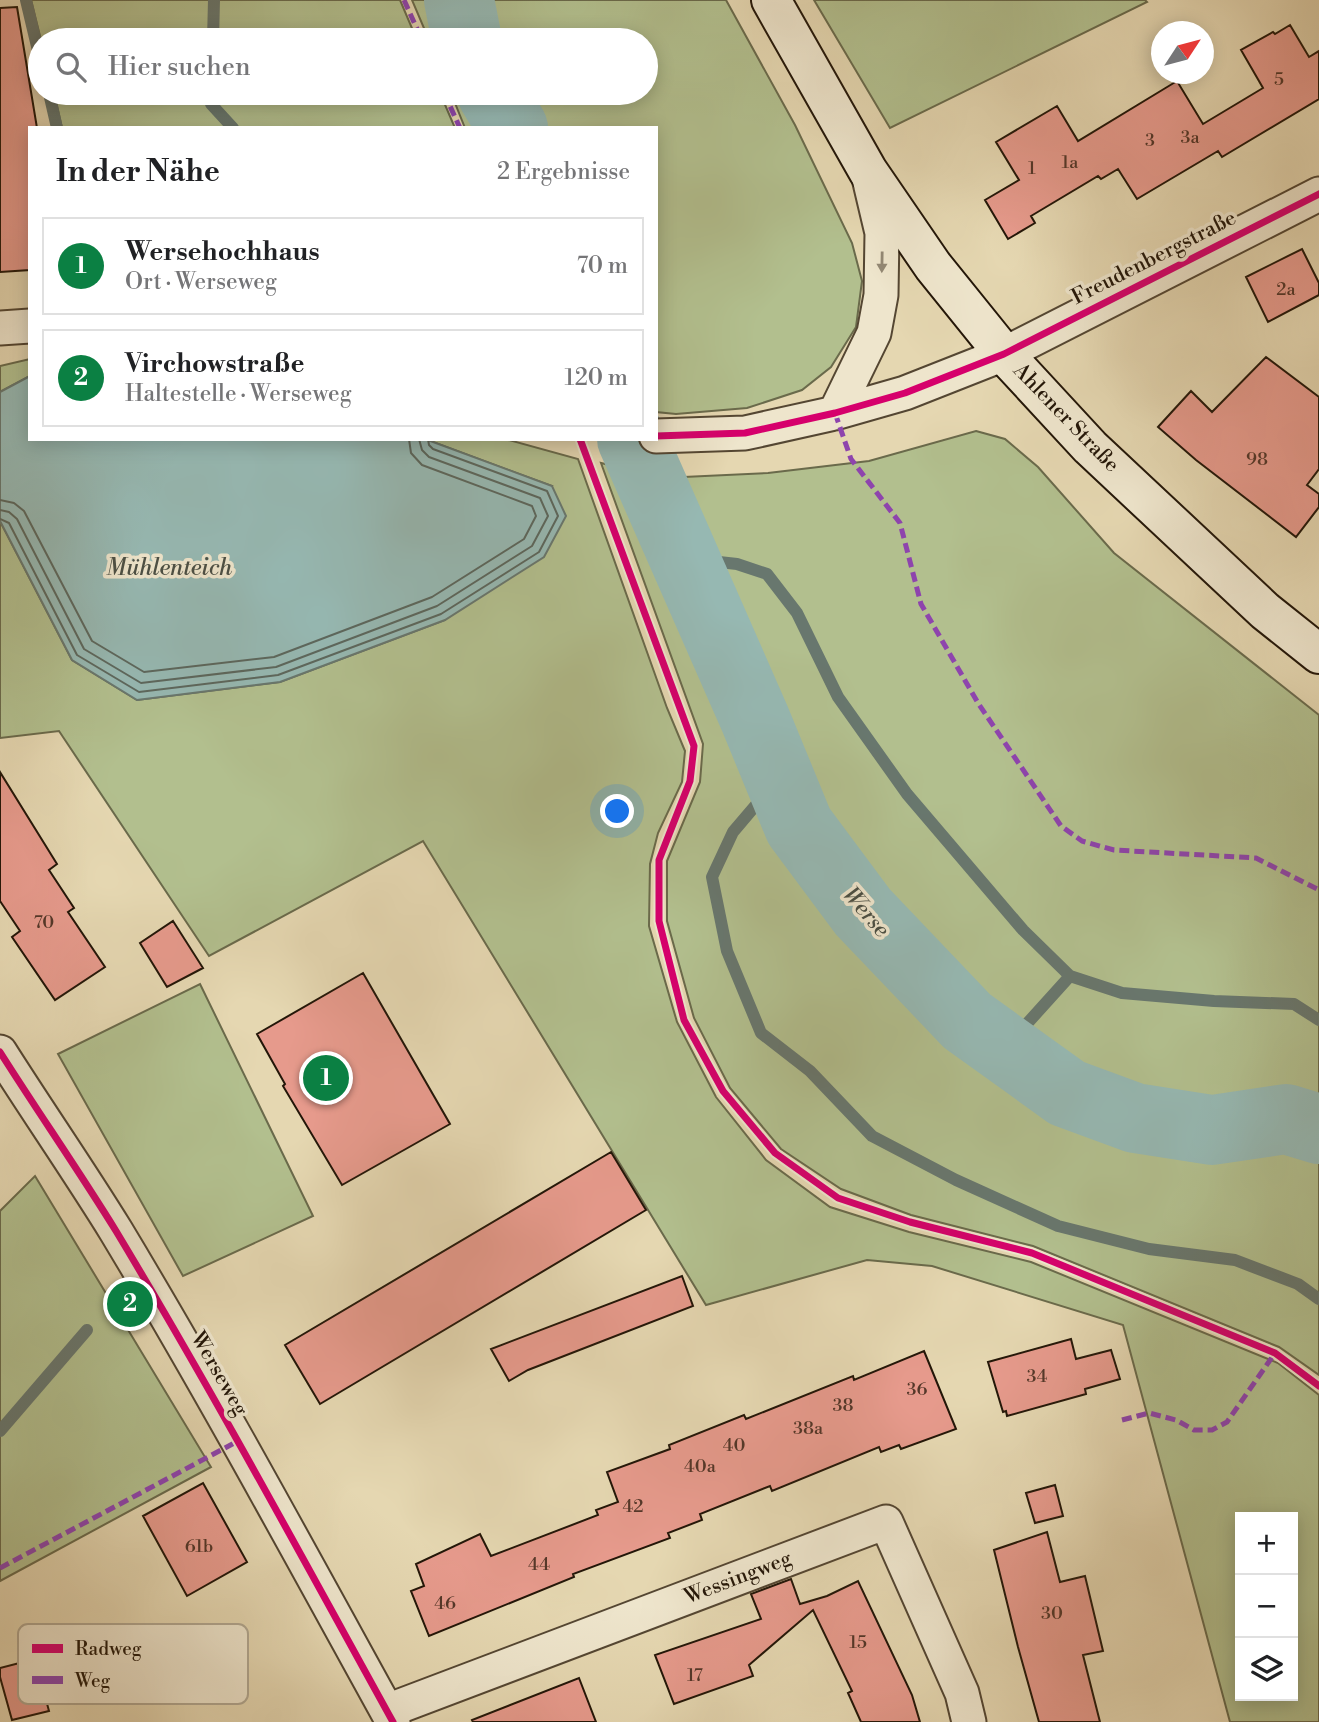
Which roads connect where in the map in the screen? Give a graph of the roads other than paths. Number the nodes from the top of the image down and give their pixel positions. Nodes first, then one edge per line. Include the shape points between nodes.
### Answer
1 (771, 0) edge
2 (868, 172) junction
3 (1319, 194) edge
4 (28, 326) edge
5 (0, 328) edge
6 (1004, 354) junction
7 (835, 412) junction
8 (658, 436) edge
9 (1319, 654) edge
10 (0, 1052) edge
11 (390, 1716) edge
12 (969, 1722) edge

1 - 2 main road, Ahlener Straße
2 - 6 main road, Ahlener Straße via 933,266
2 -> 7 street via 882,233 881,295 874,333
3 - 6 street, Freudenbergstraße
4 - 5 street
6 - 7 street, Freudenbergstraße via 905,393
6 - 9 main road, Ahlener Straße via 1090,447 1265,611
7 - 8 street, Freudenbergstraße via 745,433
10 - 11 street, Werseweg via 151,1290 265,1486
11 - 12 street, Wessingweg via 886,1522 962,1693

